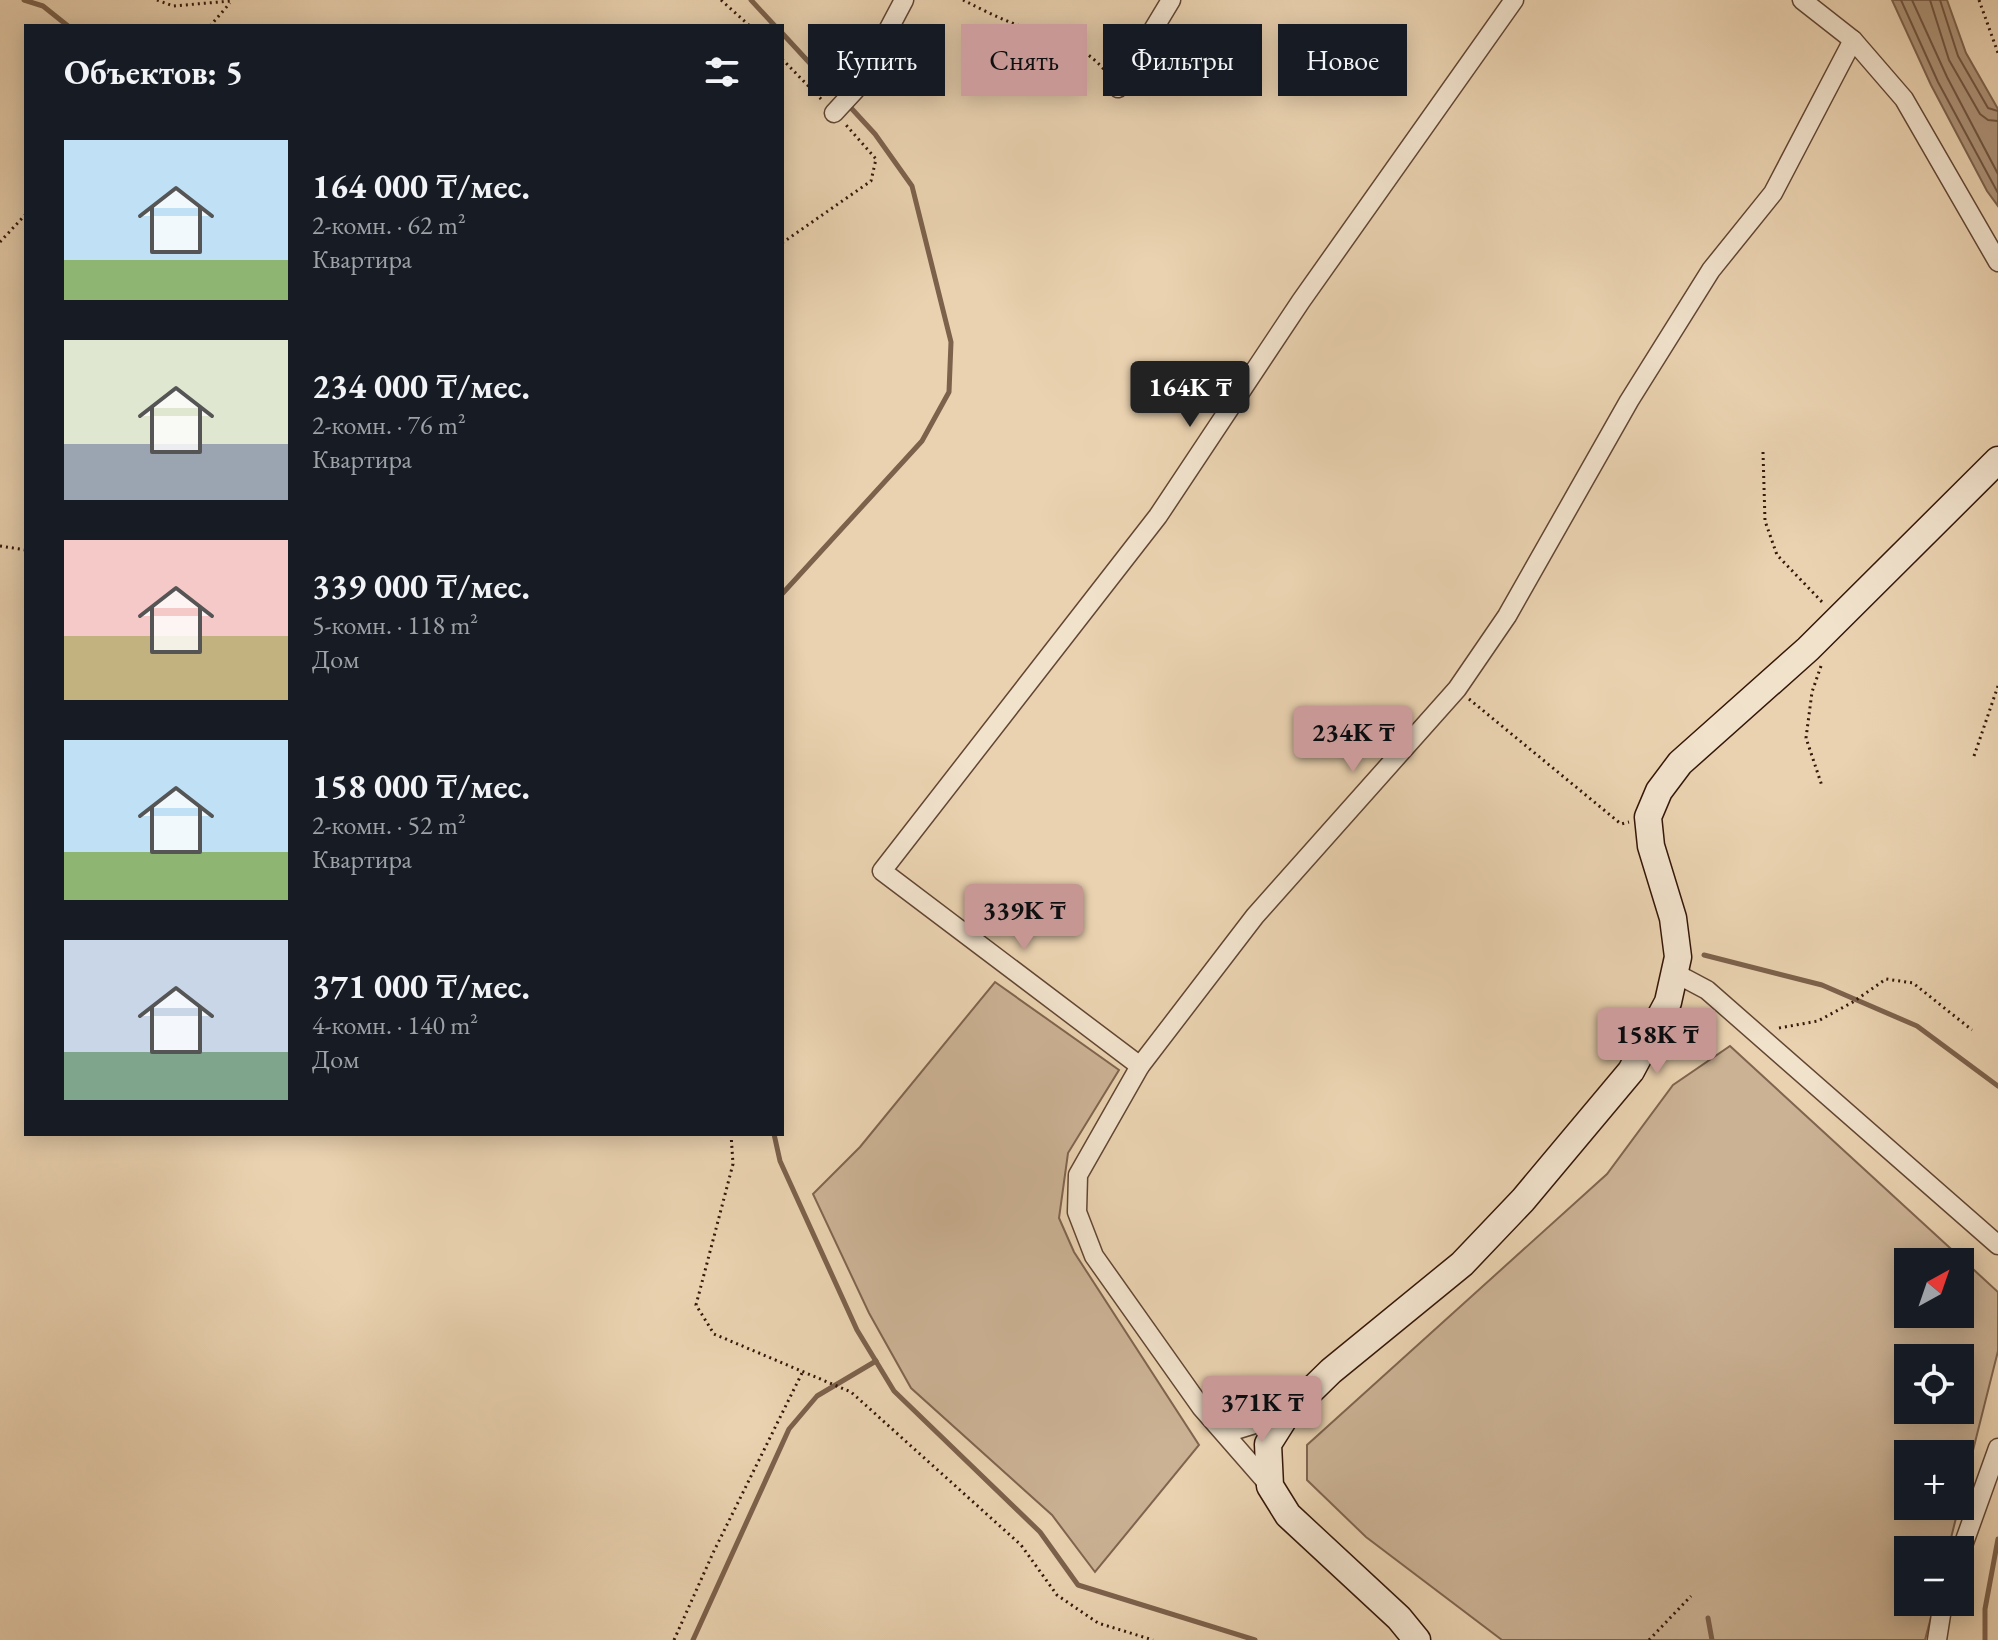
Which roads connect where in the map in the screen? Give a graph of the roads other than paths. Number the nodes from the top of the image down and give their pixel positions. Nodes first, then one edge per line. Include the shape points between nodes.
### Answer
1 (904, 0) edge
2 (1171, 0) edge
3 (1514, 0) edge
4 (1802, 0) edge
5 (1157, 24) edge
6 (1853, 40) junction
7 (834, 113) road end
8 (1998, 262) edge
9 (1998, 460) edge
10 (1675, 973) junction
11 (1140, 1066) junction
12 (1998, 1245) edge
13 (1287, 1414) junction
14 (1226, 1433) junction
15 (1998, 1448) edge
16 (1270, 1486) junction
17 (1966, 1536) edge
18 (1941, 1616) edge
19 (1417, 1640) edge
20 (1937, 1640) edge

1 - 7 street via 858,87
2 - 5 street
3 - 11 street via 1301,301 1158,516 882,871
4 - 6 street
6 - 8 street via 1904,99
6 - 11 street via 1773,193 1711,270 1629,401 1507,616 1457,689 1255,916
9 - 10 main road via 1838,619 1680,763 1659,791 1648,817 1651,846 1673,918
10 - 12 street via 1707,990
10 - 13 main road via 1668,1002 1631,1071 1523,1200 1462,1264 1331,1371
11 - 14 street via 1078,1175 1077,1212 1094,1256 1201,1407
13 - 14 street
13 - 16 main road via 1268,1444
14 - 16 street
15 - 17 street
16 - 19 main road via 1288,1515
18 - 20 street

